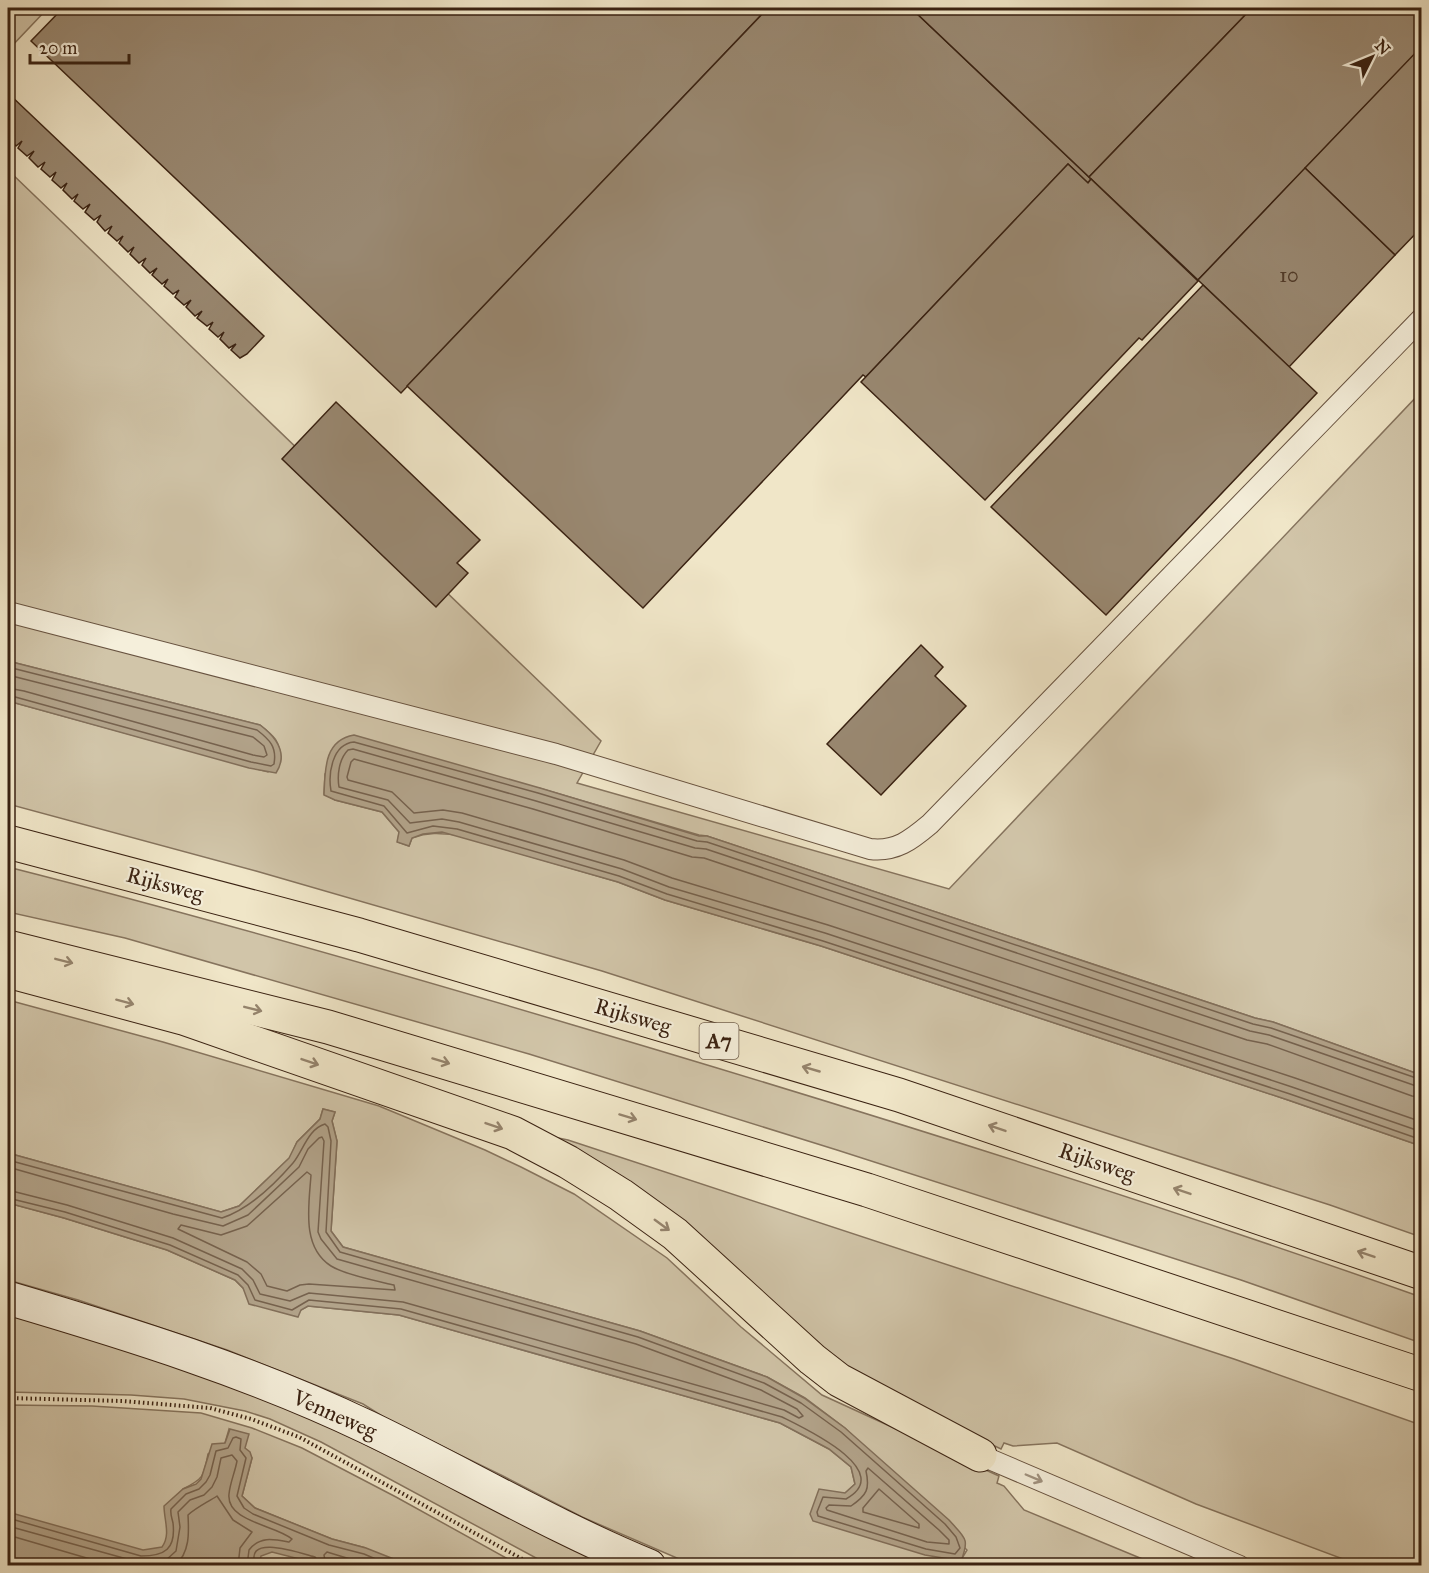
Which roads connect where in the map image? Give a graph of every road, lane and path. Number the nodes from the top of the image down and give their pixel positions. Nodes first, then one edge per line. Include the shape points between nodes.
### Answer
1 (1422, 318) edge
2 (8, 612) edge
3 (8, 842) edge
4 (8, 946) edge
5 (8, 971) edge
6 (1422, 1273) edge
7 (8, 1298) edge
8 (1422, 1376) edge
9 (8, 1398) edge
10 (980, 1455) joint
11 (534, 1565) edge
12 (649, 1566) edge
13 (1240, 1566) edge

1 - 2 lane via 930,824 912,840 891,849 870,849 556,754
6 -> 3 highway, Rijksweg / A7 via 900,1095 359,935
4 -> 8 highway via 328,1027 867,1190
5 -> 10 highway via 183,1018 513,1133 621,1195 675,1234 838,1380
7 - 12 main road, Venneweg via 184,1352 316,1404
9 - 11 path, Venneweg via 210,1408 250,1419 299,1437
10 -> 13 lane

